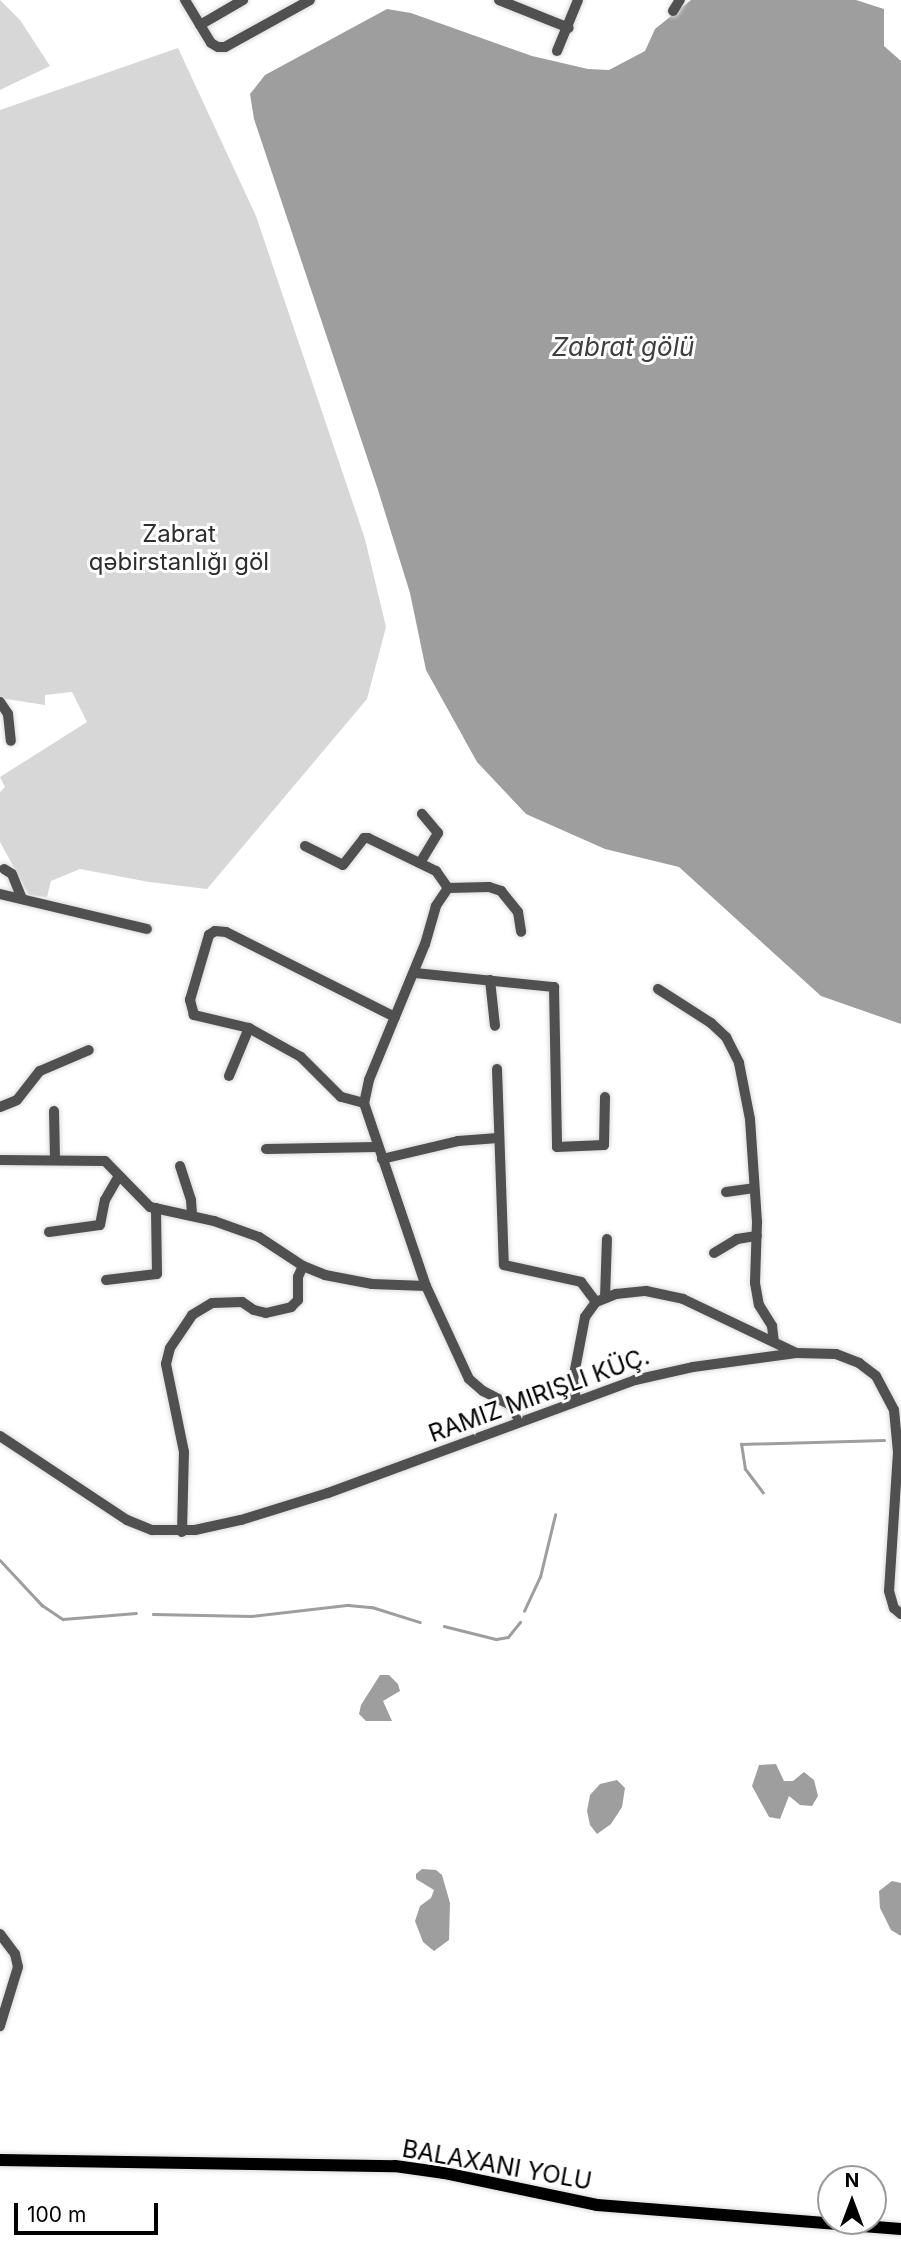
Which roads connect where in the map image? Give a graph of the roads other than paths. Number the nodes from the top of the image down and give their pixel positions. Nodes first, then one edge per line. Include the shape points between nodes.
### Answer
1 (185, 0) edge
2 (243, 0) edge
3 (310, 0) edge
4 (499, 0) edge
5 (578, 0) edge
6 (680, 0) edge
7 (673, 11) dead end
8 (200, 25) junction
9 (569, 28) junction
10 (557, 51) dead end
11 (0, 702) edge
12 (11, 741) dead end
13 (422, 814) dead end
14 (305, 846) dead end
15 (420, 863) junction
16 (4, 869) dead end
17 (448, 888) junction
18 (0, 894) edge
19 (22, 899) junction
20 (147, 929) dead end
21 (521, 932) dead end
22 (415, 973) junction
23 (490, 980) junction
24 (658, 989) dead end
25 (396, 1017) junction
26 (495, 1026) dead end
27 (249, 1028) junction
28 (89, 1050) dead end
29 (498, 1069) dead end
30 (229, 1076) dead end
31 (605, 1097) dead end
32 (364, 1103) junction
33 (0, 1107) edge
34 (54, 1111) dead end
35 (498, 1138) junction
36 (377, 1147) junction
37 (266, 1149) dead end
38 (55, 1159) junction
39 (382, 1159) junction
40 (0, 1160) edge
41 (180, 1166) dead end
42 (119, 1176) junction
43 (754, 1188) junction
44 (726, 1192) dead end
45 (156, 1208) junction
46 (192, 1216) junction
47 (49, 1232) dead end
48 (757, 1236) junction
49 (607, 1239) dead end
50 (714, 1253) dead end
51 (303, 1266) junction
52 (107, 1280) dead end
53 (426, 1286) junction
54 (600, 1300) junction
55 (774, 1342) junction
56 (796, 1353) junction
57 (576, 1400) junction
58 (520, 1421) junction
59 (0, 1436) edge
60 (181, 1532) junction
61 (901, 1614) edge
62 (0, 1934) edge
63 (1, 2021) edge
64 (0, 2160) edge
65 (901, 2230) edge

1 - 8 street
2 - 8 street
3 - 8 street via 225,47 211,43
4 - 9 street
5 - 9 street
6 - 7 street
9 - 10 street
11 - 12 street via 8,714
13 - 15 street via 438,832
14 - 15 street via 344,865 368,838
15 - 17 street via 436,871
16 - 19 street via 12,874
17 - 21 street via 496,888 519,912
17 - 22 street via 436,906
18 - 19 street
19 - 20 street
22 - 23 street
22 - 25 street
23 - 26 street
23 - 31 street via 554,987 557,1147 604,1145
24 - 43 street via 712,1023 732,1048 747,1096
25 - 27 street via 226,932 215,931 209,935 190,1000 194,1015
25 - 32 street
27 - 30 street
27 - 32 street via 301,1057 341,1097
28 - 33 street via 40,1071 17,1100
29 - 35 street
32 - 36 street
34 - 38 street
35 - 39 street via 458,1141
35 - 54 street via 504,1265 581,1282
36 - 37 street
36 - 39 street
38 - 40 street
38 - 42 street via 105,1161
39 - 53 street
41 - 46 street
42 - 45 street via 143,1202
42 - 47 street via 105,1200 100,1225
43 - 44 street
43 - 48 street
45 - 46 street
45 - 52 street via 157,1274
46 - 51 street via 259,1237
48 - 50 street via 737,1240
48 - 55 street via 757,1296 772,1326
49 - 54 street
51 - 53 street via 348,1281
51 - 60 street via 298,1300 291,1307 266,1313 242,1302 212,1303 192,1315 170,1348 166,1364 184,1452
53 - 58 street via 469,1380 510,1405
54 - 55 street via 632,1291 670,1294
54 - 57 street via 585,1317 573,1380
55 - 56 street
56 - 57 street, RAMIZ MIRIŞLI KÜÇ. via 668,1372
56 - 61 street, RAMIZ MIRIŞLI KÜÇ. via 827,1352 859,1363 876,1376 891,1402 898,1452 889,1591
57 - 58 street, RAMIZ MIRIŞLI KÜÇ.
58 - 60 street, RAMIZ MIRIŞLI KÜÇ. via 328,1493 241,1520
59 - 60 street, RAMIZ MIRIŞLI KÜÇ. via 127,1520 152,1530
62 - 63 street via 15,1954 18,1967
64 - 65 main road via 395,2166 597,2205

